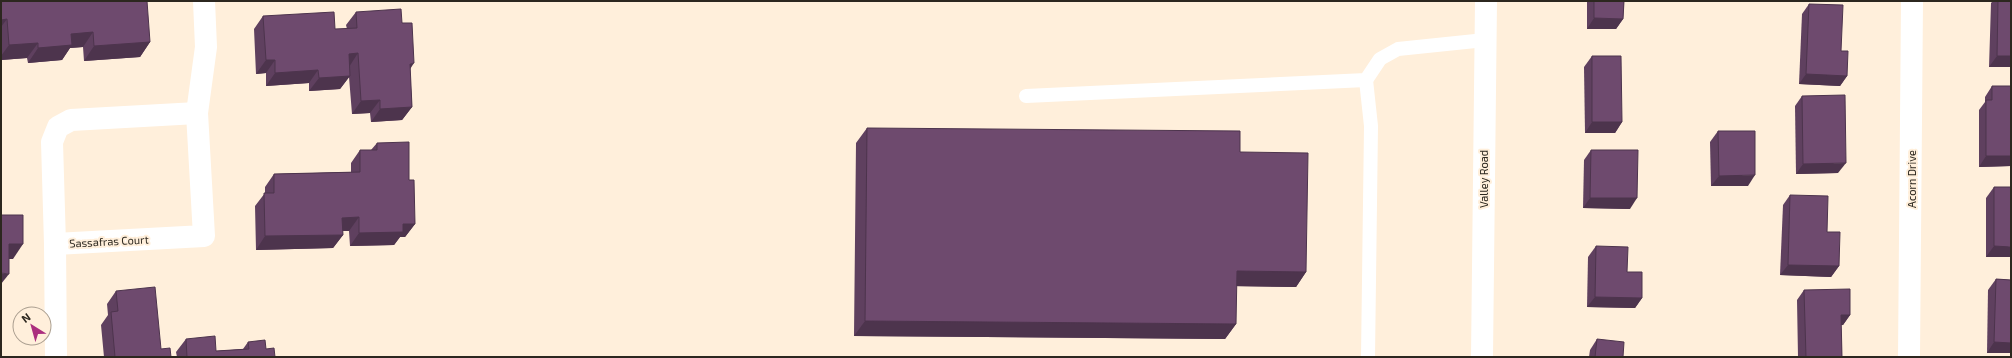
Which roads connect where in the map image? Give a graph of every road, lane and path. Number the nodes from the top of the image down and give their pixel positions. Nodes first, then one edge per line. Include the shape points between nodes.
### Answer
1 (204, 1) edge
2 (1486, 1) edge
3 (1912, 1) edge
4 (1485, 40) junction
5 (1366, 80) junction
6 (1026, 96) dead end
7 (197, 113) junction
8 (55, 244) junction
9 (56, 357) edge
10 (1368, 357) edge
11 (1482, 357) edge
12 (1910, 357) edge

1 - 7 street, Sassafras Court via 206,47
2 - 4 street, Valley Road
3 - 12 street, Acorn Drive
4 - 5 lane via 1398,49 1380,59
4 - 11 street, Valley Road
5 - 6 lane
5 - 10 lane via 1370,126
7 - 8 street, Sassafras Court via 71,120 58,127 52,142
7 - 8 street, Sassafras Court via 204,236
8 - 9 street

